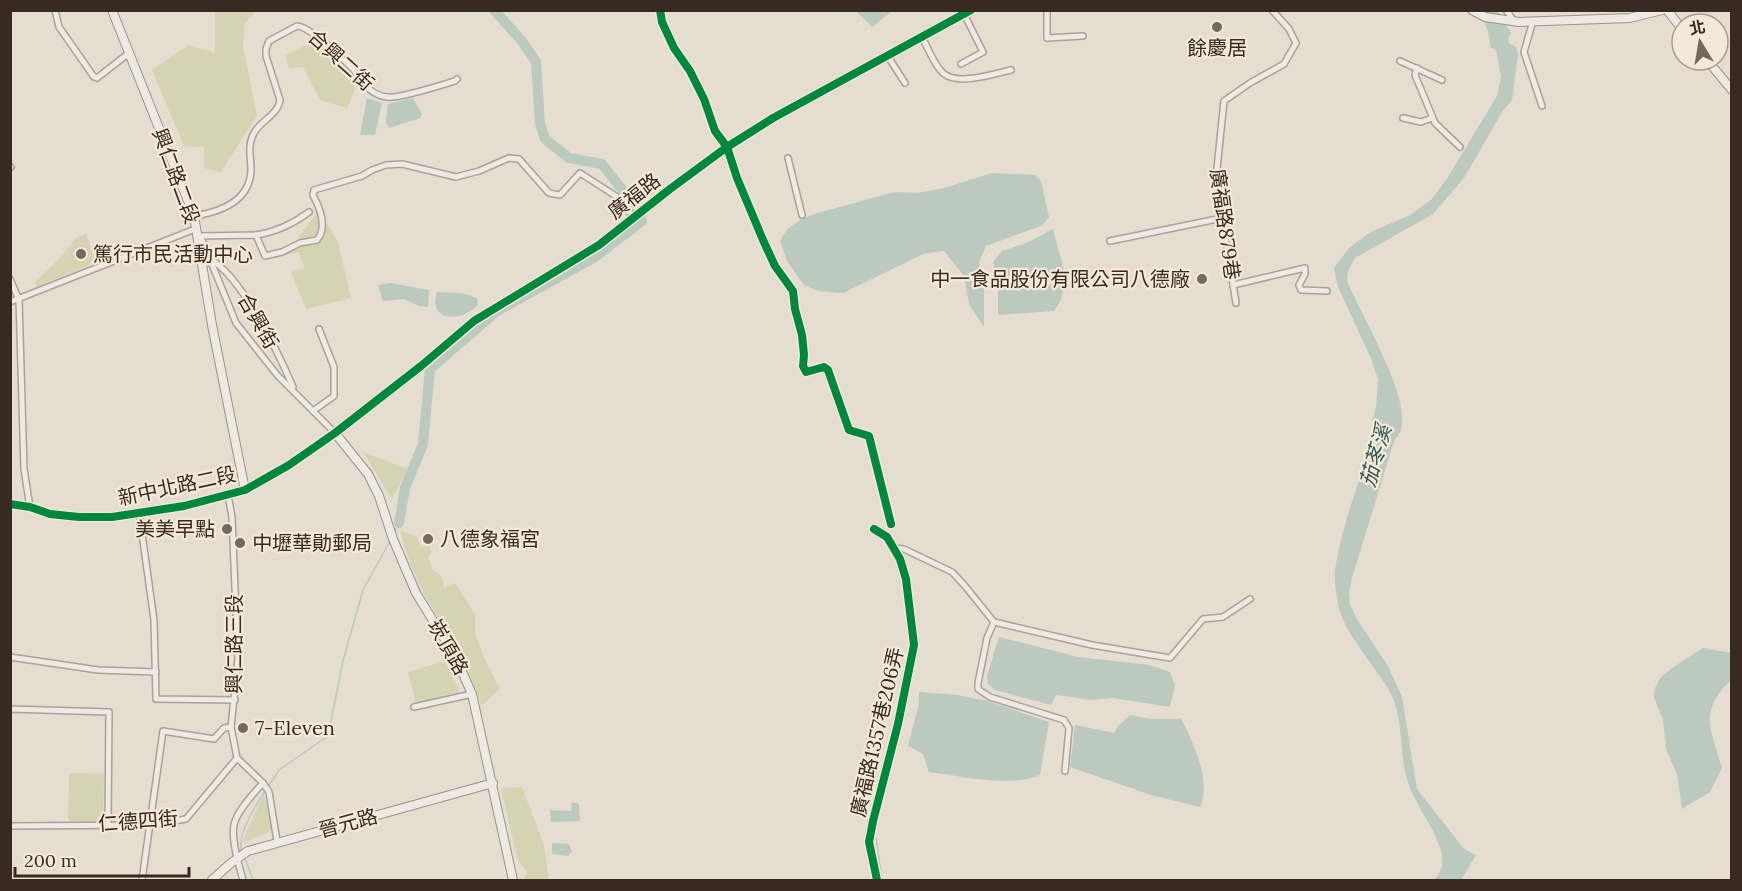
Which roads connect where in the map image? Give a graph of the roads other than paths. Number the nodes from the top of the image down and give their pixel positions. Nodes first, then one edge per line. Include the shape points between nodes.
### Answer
1 (55, 10) edge
2 (112, 10) edge
3 (1047, 10) edge
4 (1272, 10) edge
5 (1472, 10) edge
6 (1506, 10) edge
7 (1662, 10) edge
8 (967, 12) edge
9 (1533, 21) junction
10 (1514, 22) junction
11 (1083, 36) dead end
12 (922, 37) junction
13 (129, 53) junction
14 (887, 55) junction
15 (1400, 61) dead end
16 (961, 64) dead end
17 (1417, 68) junction
18 (1011, 70) dead end
19 (1717, 72) edge
20 (457, 79) dead end
21 (1442, 80) dead end
22 (905, 83) dead end
23 (1731, 90) edge
24 (1542, 106) dead end
25 (1403, 118) dead end
26 (1432, 118) junction
27 (1460, 147) dead end
28 (788, 158) dead end
29 (309, 212) dead end
30 (802, 215) dead end
31 (194, 216) junction
32 (633, 218) junction
33 (1222, 218) junction
34 (197, 232) junction
35 (256, 235) junction
36 (1110, 241) dead end
37 (210, 259) junction
38 (10, 279) edge
39 (1233, 285) junction
40 (1327, 291) dead end
41 (19, 300) junction
42 (10, 302) edge
43 (1236, 303) dead end
44 (319, 328) dead end
45 (294, 392) junction
46 (314, 411) junction
47 (335, 433) junction
48 (245, 490) junction
49 (228, 495) junction
50 (10, 504) edge
51 (30, 507) junction
52 (139, 512) junction
53 (874, 529) dead end
54 (894, 548) junction
55 (1250, 599) dead end
56 (994, 622) junction
57 (10, 657) edge
58 (156, 672) junction
59 (472, 694) junction
60 (235, 700) junction
61 (414, 707) dead end
62 (10, 709) edge
63 (231, 727) junction
64 (237, 758) junction
65 (1065, 771) dead end
66 (262, 783) junction
67 (493, 783) junction
68 (108, 825) junction
69 (150, 825) junction
70 (10, 826) edge
71 (277, 842) junction
72 (237, 858) junction
73 (142, 880) edge
74 (213, 880) edge
75 (243, 880) edge
76 (513, 880) edge
77 (878, 880) edge

1 - 13 street via 59,27 93,77 97,78
2 - 13 street, 興仁路二段
3 - 11 street via 1047,38
4 - 33 street, 廣福路879巷 via 1296,43 1284,64 1224,101 1216,178
5 - 10 street via 1485,17
6 - 10 street
7 - 9 street via 1630,18
8 - 12 street, 廣福路
8 - 16 street via 983,52
9 - 10 street
9 - 24 street via 1524,52
12 - 14 street, 廣福路
12 - 18 street via 941,72 951,79
13 - 31 street, 興仁路二段
14 - 22 street
14 - 32 street, 廣福路 via 727,147
15 - 17 street
17 - 21 street
17 - 26 street via 1415,75
19 - 23 street
20 - 31 street, 合興二街 via 387,98 365,87 348,64 311,32 297,26 269,41 266,49 279,108 254,132 249,145 249,180 241,196 211,213
25 - 26 street via 1421,122
26 - 27 street
28 - 30 street
29 - 35 street via 295,223
31 - 34 street, 興仁路二段
32 - 35 street via 622,200 580,173 560,195 549,193 519,159 509,158 456,177 386,165 314,190 323,228 317,240 265,256
32 - 47 street, 廣福路 via 599,245 474,321
33 - 36 street
33 - 39 street, 廣福路879巷
34 - 35 street
34 - 37 street
34 - 41 street
34 - 48 street, 興仁路二段
37 - 45 street via 236,323
37 - 45 street, 合興街 via 239,286
38 - 41 street
39 - 40 street via 1305,268 1301,290
39 - 43 street, 廣福路879巷
41 - 42 street
41 - 51 street via 24,469
44 - 46 street via 334,367 334,396
45 - 46 street
46 - 47 street
47 - 48 street, 新中北路二段
47 - 59 street, 崁頂路 via 368,474 416,593 456,658
48 - 49 street, 新中北路二段
49 - 52 street, 新中北路二段
49 - 60 street, 興仁路三段 via 238,659
50 - 51 street, 新中北路二段
51 - 52 street, 新中北路二段 via 78,517
52 - 58 street via 154,620
53 - 54 street, 廣福路1357巷206弄 via 887,537
54 - 56 street via 952,572
54 - 77 street, 廣福路1357巷206弄 via 906,579 914,645 873,821 870,842
55 - 56 street via 1223,617 1203,619 1170,658
56 - 65 street via 987,638 978,689 990,697 1064,720 1069,728
57 - 58 street via 98,670
58 - 60 street via 156,699
59 - 61 street
59 - 67 street, 崁頂路
60 - 63 street, 興仁路三段
62 - 68 street via 109,712
63 - 64 street, 興仁路三段
63 - 69 street via 224,728 214,739 163,731
64 - 66 street
64 - 69 street, 仁德四街 via 186,819
66 - 71 street via 269,792
66 - 72 street via 233,826
67 - 71 street, 晉元路
67 - 76 street, 崁頂路
68 - 69 street, 仁德四街
68 - 70 street, 仁德四街
69 - 73 street
71 - 72 street, 晉元路
72 - 74 street, 晉元路
72 - 75 street

